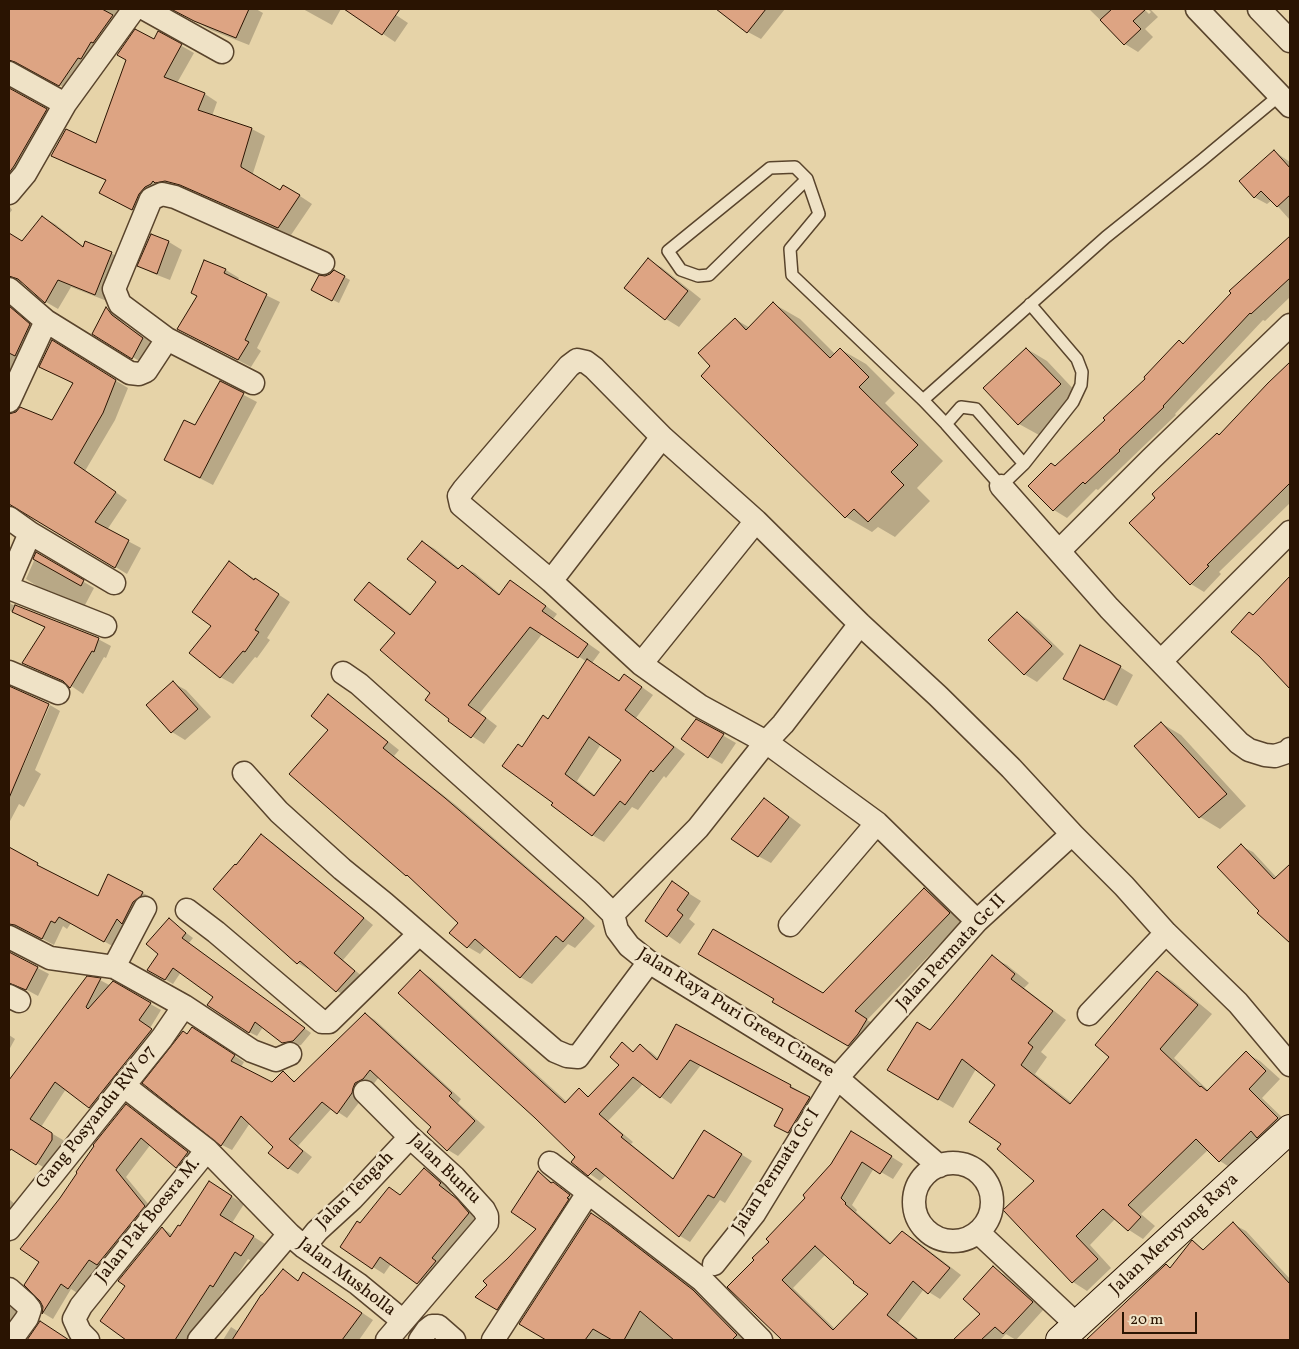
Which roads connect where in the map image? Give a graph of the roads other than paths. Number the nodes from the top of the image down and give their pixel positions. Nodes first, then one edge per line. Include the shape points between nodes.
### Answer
1 (134, 9) edge
2 (145, 9) edge
3 (1197, 9) edge
4 (1259, 9) edge
5 (1290, 42) edge
6 (222, 52) dead end
7 (9, 73) edge
8 (1285, 101) edge
9 (65, 104) junction
10 (807, 179) junction
11 (9, 192) edge
12 (323, 263) dead end
13 (9, 289) edge
14 (1030, 304) junction
15 (46, 321) junction
16 (1290, 325) edge
17 (167, 339) junction
18 (253, 383) dead end
19 (9, 400) edge
20 (923, 400) junction
21 (946, 424) junction
22 (662, 436) junction
23 (1024, 464) junction
24 (1001, 486) junction
25 (9, 518) edge
26 (756, 521) junction
27 (30, 532) junction
28 (1290, 532) edge
29 (1059, 551) junction
30 (551, 581) junction
31 (9, 582) edge
32 (114, 583) dead end
33 (9, 588) edge
34 (860, 624) junction
35 (105, 626) dead end
36 (1161, 662) junction
37 (641, 664) junction
38 (9, 672) edge
39 (344, 673) dead end
40 (58, 693) dead end
41 (766, 742) junction
42 (1290, 749) edge
43 (244, 773) dead end
44 (877, 823) junction
45 (1072, 834) junction
46 (145, 908) dead end
47 (188, 910) dead end
48 (613, 914) junction
49 (977, 921) junction
50 (790, 925) dead end
51 (1166, 933) junction
52 (419, 934) junction
53 (9, 937) edge
54 (649, 962) junction
55 (114, 967) junction
56 (184, 1006) junction
57 (1089, 1014) dead end
58 (290, 1054) dead end
59 (1290, 1065) edge
60 (837, 1078) junction
61 (123, 1085) junction
62 (365, 1092) dead end
63 (1290, 1129) edge
64 (410, 1136) junction
65 (207, 1150) junction
66 (550, 1163) dead end
67 (939, 1166) junction
68 (588, 1193) junction
69 (9, 1230) edge
70 (978, 1233) junction
71 (297, 1240) junction
72 (714, 1264) dead end
73 (9, 1288) edge
74 (403, 1321) junction
75 (1069, 1332) edge
76 (10, 1340) edge
77 (88, 1340) edge
78 (199, 1340) edge
79 (387, 1340) edge
80 (420, 1340) edge
81 (454, 1340) edge
82 (493, 1340) edge
83 (761, 1340) edge

1 - 9 street
2 - 6 street
3 - 8 street
4 - 5 street
7 - 9 street
8 - 14 lane via 1202,160 1106,237
9 - 11 street via 25,174
10 - 10 lane via 710,275 698,276 681,270 668,251 770,168 795,167
10 - 20 lane via 819,214 790,249 792,275
12 - 17 street via 175,197 162,194 151,199 114,289 120,304
13 - 15 street
14 - 20 lane
14 - 23 lane via 1077,359 1082,372 1081,385 1073,402
15 - 17 street via 130,373 146,371
15 - 19 street
16 - 29 street
17 - 18 street
20 - 21 lane
21 - 23 lane via 961,407 976,409
21 - 24 lane
22 - 26 street
22 - 30 street
22 - 30 street via 594,368 578,360 569,366 464,489 459,496 461,505
23 - 24 lane
24 - 29 street
25 - 27 street
26 - 34 street
26 - 37 street
27 - 31 street
27 - 32 street
28 - 36 street
29 - 36 street
30 - 37 street
33 - 35 street
34 - 41 street
34 - 45 street via 1011,768
36 - 42 street via 1248,750 1275,756
37 - 41 street via 700,706
38 - 40 street
39 - 48 street, Jalan Raya Puri Green Cinere
41 - 44 street
41 - 48 street via 698,828
43 - 52 street via 279,812
44 - 49 street
44 - 50 street
45 - 49 street, Jalan Permata Gc II
45 - 51 street
46 - 55 street
47 - 52 street via 322,1022 329,1022
48 - 54 street, Jalan Raya Puri Green Cinere via 617,930 629,946
49 - 60 street, Jalan Permata Gc II
51 - 57 street
51 - 59 street via 1238,1003
52 - 54 street via 555,1051 567,1056 578,1057
53 - 55 street via 50,958
54 - 60 street, Jalan Raya Puri Green Cinere
55 - 56 street
56 - 58 street via 252,1051 276,1060
56 - 61 street, Gang Posyandu RW 07
60 - 67 street, Jalan Raya Puri Green Cinere
60 - 72 street, Jalan Permata Gc I via 754,1214
61 - 65 street
61 - 69 street, Gang Posyandu RW 07
62 - 64 street, Jalan Buntu
63 - 75 main road, Jalan Meruyung Raya
64 - 71 street, Jalan Tengah via 352,1199 317,1231
64 - 74 street, Jalan Buntu via 484,1210 487,1223
65 - 71 street, Jalan Pak Boesra M.
65 - 77 street, Jalan Pak Boesra M. via 81,1306 74,1320
66 - 68 street
67 - 70 street via 954,1163 969,1167 982,1176 990,1190 992,1205 988,1220
67 - 70 street via 926,1174 917,1186 913,1201 916,1216 935,1238 950,1242 965,1240
68 - 82 street
68 - 83 street via 702,1280
70 - 75 street
71 - 74 street, Jalan Musholla
71 - 78 street, Jalan Tengah
73 - 76 street via 30,1309
74 - 79 street
80 - 81 street via 432,1326 438,1326

